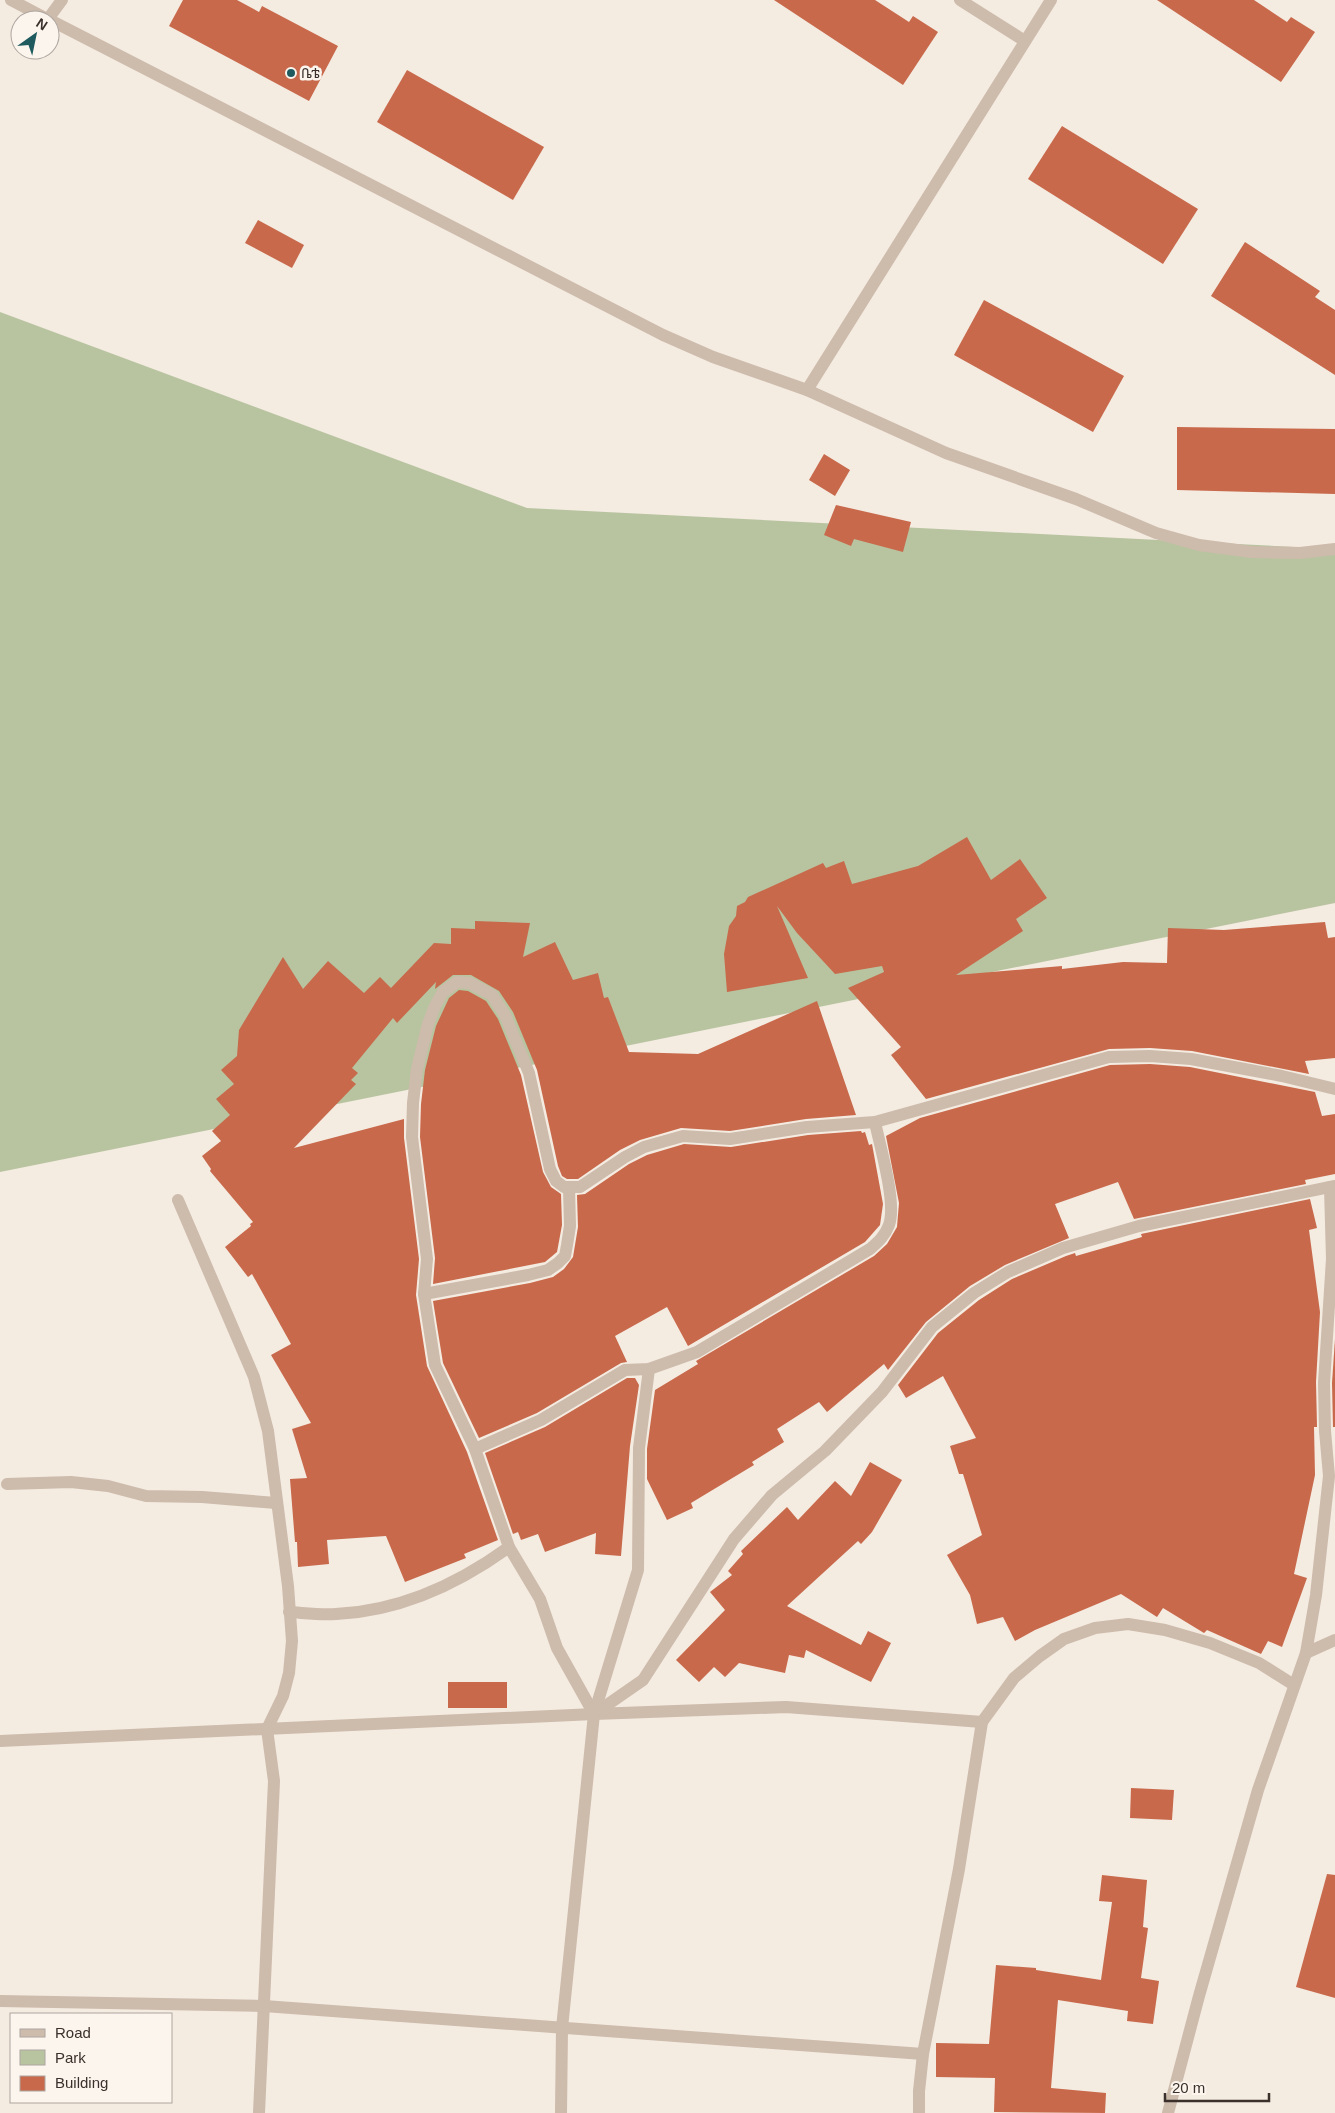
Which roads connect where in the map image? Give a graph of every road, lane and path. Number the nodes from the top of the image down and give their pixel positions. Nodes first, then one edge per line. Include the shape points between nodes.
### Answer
1 (11, 0) edge
2 (960, 0) edge
3 (1051, 0) edge
4 (30, 10) edge
5 (60, 26) edge
6 (1025, 41) junction
7 (807, 390) junction
8 (1335, 550) edge
9 (1335, 1089) edge
10 (875, 1122) junction
11 (1333, 1186) edge
12 (569, 1188) junction
13 (178, 1200) dead end
14 (424, 1294) junction
15 (649, 1369) junction
16 (475, 1449) junction
17 (7, 1484) dead end
18 (276, 1503) junction
19 (509, 1547) junction
20 (290, 1612) junction
21 (1335, 1640) edge
22 (1306, 1653) junction
23 (1294, 1685) junction
24 (594, 1714) junction
25 (982, 1722) junction
26 (267, 1729) junction
27 (0, 1741) edge
28 (0, 2001) edge
29 (264, 2006) junction
30 (562, 2028) junction
31 (923, 2054) junction
32 (258, 2113) edge
33 (561, 2113) edge
34 (919, 2113) edge
35 (1168, 2113) edge

1 - 4 street
2 - 6 street
3 - 6 street
5 - 7 street via 663,335 713,357
6 - 7 street
7 - 8 street via 946,453 1156,533 1200,545 1252,552
9 - 10 street via 1192,1059 1109,1057
10 - 12 street via 807,1127 730,1139 683,1136 644,1147 580,1187
10 - 15 street via 892,1208 882,1238 870,1250 697,1352
11 - 22 street via 1324,1383 1329,1476
11 - 24 street via 1139,1226 1063,1248 1008,1272 974,1293 932,1327 882,1392 825,1451 772,1495 734,1539 643,1680
12 - 14 street via 568,1245 565,1256 558,1263 548,1270 528,1275
12 - 14 street via 556,1181 550,1170 529,1074 505,1015 492,995 470,983 457,982 443,992 428,1024 413,1103 412,1137 428,1260
13 - 18 street via 254,1377 268,1431
14 - 16 street via 435,1365
15 - 16 street via 625,1370 541,1420
15 - 24 street via 639,1448 638,1570
16 - 19 street
17 - 18 street via 71,1482 108,1486 146,1496
18 - 20 street
19 - 20 street via 480,1567 432,1591 379,1609 335,1614
19 - 24 street via 540,1599 556,1648
20 - 26 street via 289,1674 283,1696
21 - 22 street
22 - 23 street
23 - 25 street via 1259,1663 1210,1643 1166,1630 1128,1624 1095,1628 1064,1639 1014,1678
23 - 35 street via 1258,1790
24 - 25 street via 786,1707
24 - 26 street
24 - 30 street
25 - 31 street via 959,1868
26 - 27 street
26 - 29 street via 274,1781
28 - 29 street
29 - 30 street
29 - 32 street
30 - 31 street
30 - 33 street
31 - 34 street

